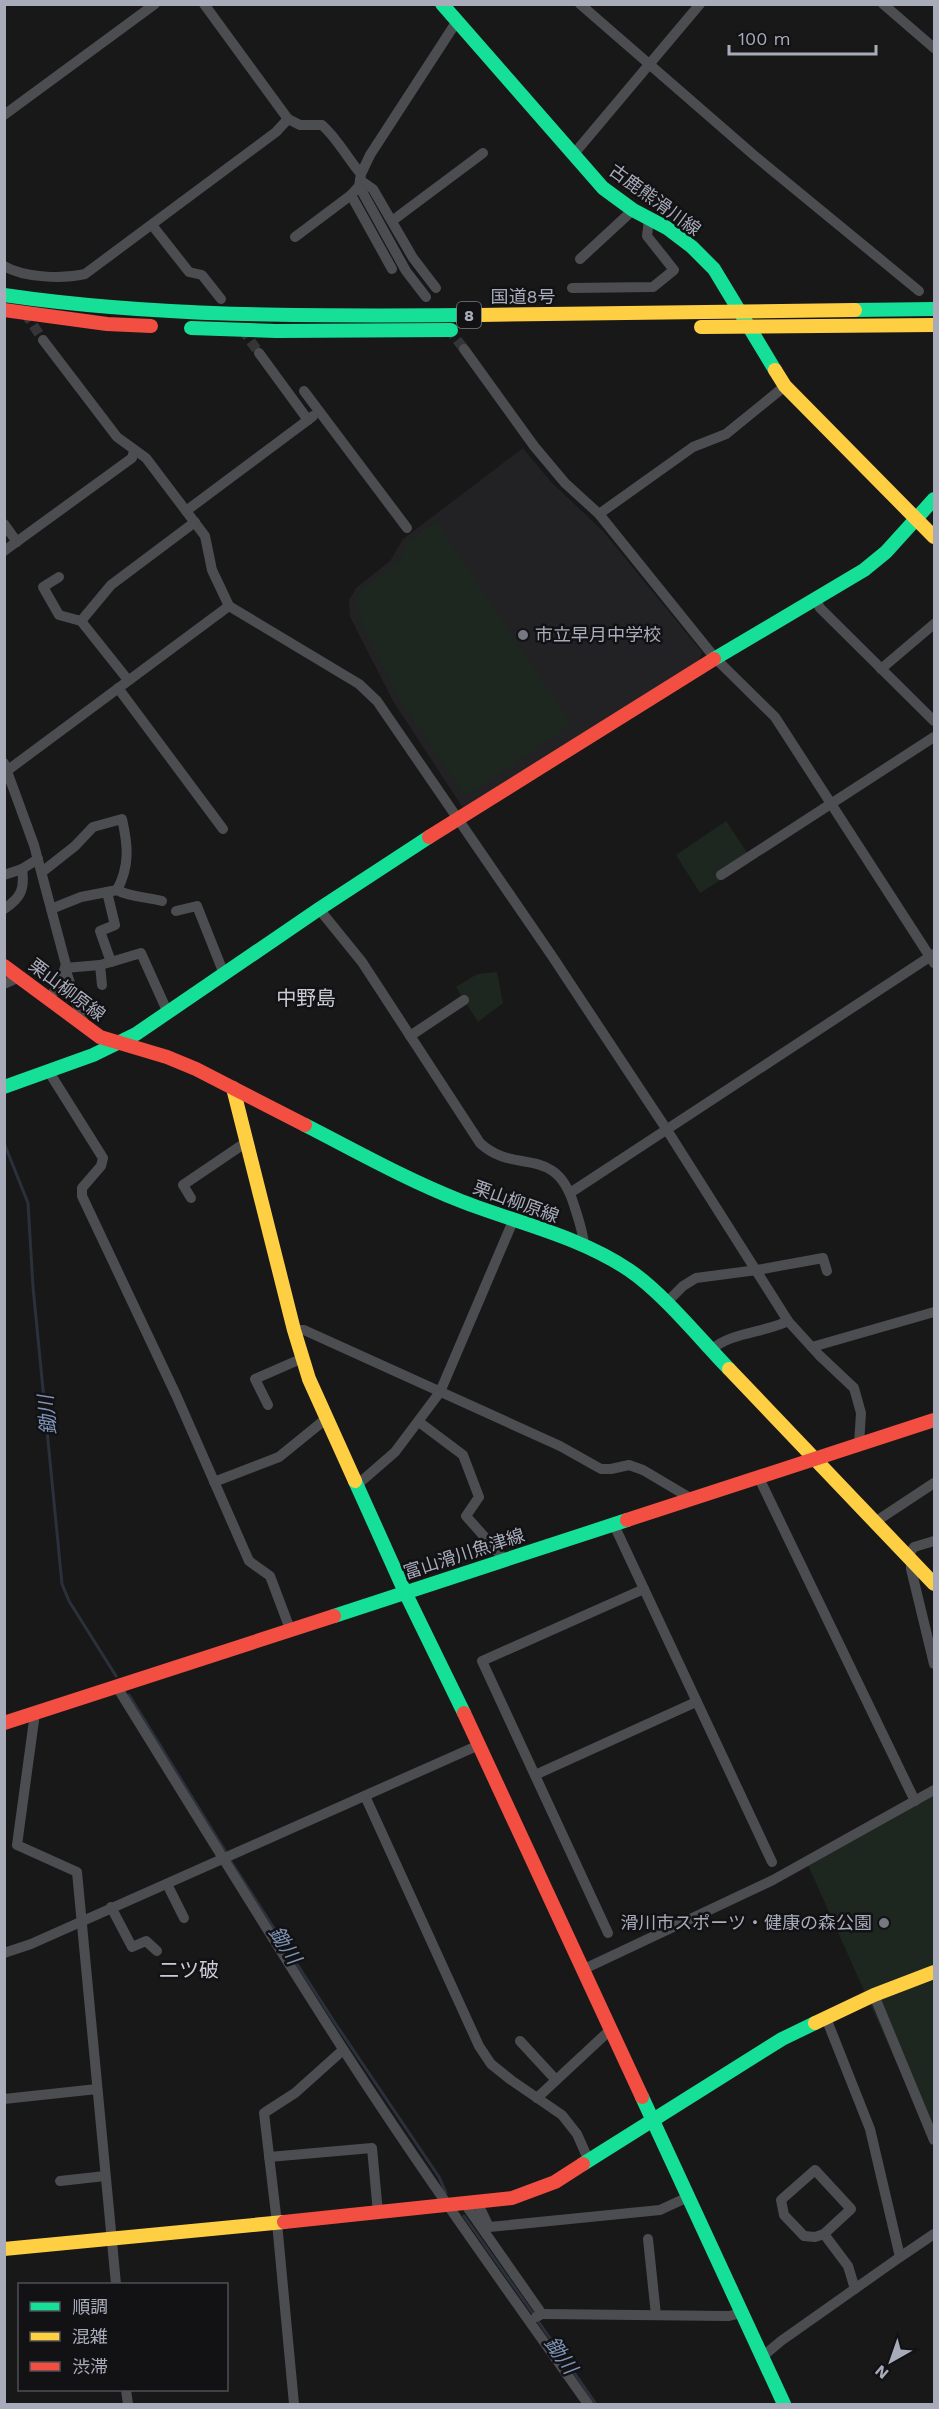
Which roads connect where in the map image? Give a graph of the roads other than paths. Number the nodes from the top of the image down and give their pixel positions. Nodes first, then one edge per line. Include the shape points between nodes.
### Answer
1 (154, 4) edge
2 (204, 4) edge
3 (442, 4) edge
4 (580, 4) edge
5 (700, 4) edge
6 (883, 4) edge
7 (457, 21) junction
8 (934, 48) edge
9 (649, 64) junction
10 (4, 115) edge
11 (288, 119) junction
12 (483, 153) dead end
13 (573, 155) junction
14 (358, 184) junction
15 (633, 210) junction
16 (649, 219) junction
17 (392, 221) junction
18 (152, 225) junction
19 (295, 237) dead end
20 (580, 259) dead end
21 (4, 266) edge
22 (392, 269) dead end
23 (435, 288) dead end
24 (572, 288) dead end
25 (919, 291) dead end
26 (4, 295) edge
27 (426, 297) dead end
28 (221, 299) dead end
29 (934, 309) edge
30 (4, 310) edge
31 (741, 311) junction
32 (934, 325) edge
33 (750, 326) junction
34 (688, 327) dead end
35 (464, 329) dead end
36 (44, 340) tunnel mouth
37 (464, 349) tunnel mouth
38 (259, 353) tunnel mouth
39 (785, 386) junction
40 (304, 391) dead end
41 (318, 412) junction
42 (308, 420) junction
43 (134, 451) junction
44 (934, 499) edge
45 (186, 511) junction
46 (599, 514) junction
47 (917, 520) junction
48 (195, 522) junction
49 (4, 524) edge
50 (407, 528) dead end
51 (934, 537) edge
52 (17, 542) junction
53 (4, 551) edge
54 (59, 577) dead end
55 (816, 600) junction
56 (229, 606) junction
57 (81, 621) junction
58 (934, 624) edge
59 (715, 658) junction
60 (881, 669) junction
61 (128, 680) junction
62 (118, 688) junction
63 (934, 721) edge
64 (934, 737) edge
65 (6, 767) edge
66 (9, 789) edge
67 (831, 802) junction
68 (459, 818) junction
69 (223, 829) dead end
70 (38, 859) junction
71 (22, 870) junction
72 (42, 872) junction
73 (4, 875) edge
74 (721, 875) dead end
75 (112, 891) junction
76 (162, 901) dead end
77 (4, 909) edge
78 (51, 909) junction
79 (319, 909) junction
80 (176, 911) dead end
81 (933, 958) edge
82 (105, 963) junction
83 (4, 966) edge
84 (65, 968) junction
85 (224, 974) junction
86 (20, 977) junction
87 (4, 984) edge
88 (102, 985) dead end
89 (48, 999) junction
90 (464, 1000) dead end
91 (168, 1012) junction
92 (85, 1028) junction
93 (410, 1036) junction
94 (117, 1043) junction
95 (49, 1072) junction
96 (4, 1087) edge
97 (233, 1088) junction
98 (667, 1130) junction
99 (248, 1141) junction
100 (570, 1194) junction
101 (191, 1198) dead end
102 (513, 1221) junction
103 (584, 1245) junction
104 (757, 1270) junction
105 (827, 1271) dead end
106 (666, 1303) junction
107 (934, 1312) edge
108 (788, 1321) junction
109 (294, 1330) junction
110 (812, 1347) junction
111 (711, 1350) junction
112 (303, 1358) junction
113 (440, 1392) junction
114 (268, 1405) dead end
115 (327, 1418) junction
116 (934, 1420) edge
117 (419, 1422) junction
118 (859, 1444) junction
119 (817, 1459) junction
120 (759, 1478) junction
121 (214, 1482) junction
122 (934, 1483) edge
123 (357, 1485) junction
124 (692, 1499) junction
125 (875, 1522) junction
126 (614, 1525) junction
127 (934, 1541) edge
128 (909, 1559) junction
129 (505, 1560) junction
130 (934, 1584) edge
131 (644, 1589) junction
132 (405, 1592) junction
133 (290, 1629) junction
134 (934, 1664) edge
135 (117, 1687) junction
136 (696, 1702) junction
137 (35, 1713) junction
138 (5, 1722) edge
139 (479, 1745) junction
140 (535, 1775) junction
141 (934, 1790) edge
142 (365, 1796) junction
143 (915, 1801) junction
144 (226, 1857) junction
145 (772, 1862) dead end
146 (167, 1884) junction
147 (111, 1907) junction
148 (184, 1918) dead end
149 (83, 1920) junction
150 (608, 1933) dead end
151 (157, 1950) dead end
152 (4, 1953) edge
153 (582, 1970) junction
154 (934, 1972) edge
155 (874, 1995) junction
156 (826, 2018) junction
157 (610, 2030) junction
158 (520, 2041) dead end
159 (343, 2050) junction
160 (556, 2080) junction
161 (97, 2089) junction
162 (537, 2098) junction
163 (4, 2099) edge
164 (652, 2120) junction
165 (934, 2139) edge
166 (269, 2157) junction
167 (589, 2162) junction
168 (105, 2176) junction
169 (60, 2181) dead end
170 (688, 2198) junction
171 (471, 2203) junction
172 (449, 2206) junction
173 (378, 2213) junction
174 (277, 2223) junction
175 (824, 2234) junction
176 (934, 2234) edge
177 (111, 2240) junction
178 (648, 2240) dead end
179 (4, 2248) edge
180 (900, 2258) junction
181 (116, 2283) edge
182 (855, 2289) junction
183 (741, 2313) junction
184 (656, 2315) junction
185 (535, 2318) junction
186 (762, 2357) junction
187 (294, 2404) edge
188 (588, 2404) edge
189 (784, 2404) edge

1 - 10 street
2 - 11 street
3 - 7 main road, 古鹿熊滑川線
4 - 9 street
5 - 9 street
6 - 8 street
7 - 13 main road, 古鹿熊滑川線
7 - 14 street via 420,75
9 - 13 street
9 - 25 street
11 - 14 street via 300,125 322,125 334,136 350,161
11 - 18 street
12 - 17 street
13 - 15 main road, 古鹿熊滑川線 via 603,188
14 - 17 street via 373,189
14 - 19 street
14 - 22 street
14 - 27 street via 406,271
15 - 16 main road, 古鹿熊滑川線
15 - 20 street
16 - 24 street via 647,236 674,270 653,287
16 - 31 main road, 古鹿熊滑川線 via 692,247 714,269
17 - 23 street
18 - 21 street via 85,274 67,278 13,272
18 - 28 street via 189,272 202,275
26 - 31 main road, 国道8号 / 8 via 95,308 189,315
29 - 31 main road, 国道8号 / 8
30 - 35 main road, 8 via 107,324 276,332
31 - 33 main road, 古鹿熊滑川線
32 - 33 main road
33 - 34 main road
33 - 39 main road, 古鹿熊滑川線
36 - 43 street via 117,437
37 - 46 street via 534,446
38 - 42 street
39 - 46 street via 726,434 693,447
39 - 47 main road, 古鹿熊滑川線
40 - 41 street
41 - 42 street
41 - 50 street
42 - 45 street
43 - 45 street via 146,458
43 - 52 street via 132,458
44 - 47 main road
45 - 48 street
46 - 59 street
47 - 51 main road, 古鹿熊滑川線
47 - 55 main road via 864,570
48 - 56 street via 205,536 212,570
48 - 57 street via 111,585
49 - 52 street
52 - 53 street
54 - 57 street via 43,587 59,615
55 - 59 main road
55 - 60 street
56 - 61 street
56 - 68 street via 359,684 377,701
57 - 61 street
58 - 60 street
59 - 67 street via 775,717
59 - 68 main road
60 - 63 street
61 - 62 street
62 - 65 street
62 - 69 street
64 - 67 street
65 - 66 street
66 - 70 street
67 - 74 street
67 - 81 street
68 - 79 main road
68 - 98 street
70 - 71 street
70 - 72 street
71 - 73 street
71 - 77 street via 22,892
72 - 75 street via 93,827 122,819 127,864
72 - 78 street
75 - 76 street
75 - 78 street via 81,897
75 - 82 street via 115,925 100,931
78 - 84 street
79 - 85 main road
79 - 93 street via 362,962
80 - 85 street via 196,906
81 - 98 street
82 - 84 street
82 - 88 street
82 - 91 street via 141,954
83 - 86 main road, 栗山柳原線
84 - 89 street
84 - 92 street
85 - 91 main road
86 - 87 street
86 - 89 main road, 栗山柳原線
89 - 92 main road, 栗山柳原線
90 - 93 street
91 - 94 main road
92 - 94 main road, 栗山柳原線
93 - 100 street via 489,1152 552,1169 562,1177
94 - 95 main road
94 - 97 main road, 栗山柳原線 via 167,1057
95 - 96 main road
95 - 121 street via 103,1158 82,1188 82,1196
97 - 99 main road
97 - 102 main road, 栗山柳原線 via 400,1174
98 - 100 street
98 - 104 street
99 - 101 street via 183,1185
99 - 109 main road
100 - 103 street
102 - 103 main road, 栗山柳原線
102 - 113 street
103 - 106 main road, 栗山柳原線 via 629,1270
104 - 105 street via 823,1258
104 - 106 street via 696,1278
104 - 108 street
106 - 111 main road, 栗山柳原線
107 - 110 street
108 - 110 street
108 - 111 street via 720,1342
109 - 112 main road
109 - 113 street via 304,1330
110 - 118 street via 854,1388 861,1413
111 - 119 main road, 栗山柳原線
112 - 114 street via 255,1379
112 - 115 main road
113 - 117 street
113 - 124 street via 560,1446 601,1469 629,1465
115 - 121 street via 279,1457
115 - 123 main road
116 - 118 main road, 富山滑川魚津線
117 - 123 street via 395,1452
117 - 129 street via 464,1455 478,1497 466,1516
118 - 119 main road, 富山滑川魚津線
119 - 120 main road, 富山滑川魚津線
119 - 125 main road, 栗山柳原線
120 - 124 main road, 富山滑川魚津線
120 - 143 street
121 - 133 street via 249,1561 270,1576
122 - 125 street
123 - 132 main road
124 - 126 main road, 富山滑川魚津線
125 - 128 main road, 栗山柳原線
126 - 129 main road, 富山滑川魚津線
126 - 131 street
127 - 128 street via 914,1547
128 - 130 main road, 栗山柳原線
128 - 134 street
129 - 132 main road, 富山滑川魚津線
131 - 136 street
131 - 140 street via 482,1661
132 - 133 main road, 富山滑川魚津線
132 - 139 main road
133 - 135 main road, 富山滑川魚津線
135 - 137 main road, 富山滑川魚津線
135 - 144 street
136 - 140 street
136 - 145 street
137 - 138 main road, 富山滑川魚津線
137 - 149 street via 17,1845 77,1872
139 - 142 street
139 - 153 main road
140 - 150 street
141 - 143 street
142 - 144 street
142 - 162 street via 479,2046 491,2064
143 - 153 street via 773,1880
144 - 146 street
144 - 159 street
146 - 147 street
146 - 148 street
147 - 149 street
147 - 151 street via 132,1947 146,1941
149 - 152 street
149 - 161 street
153 - 157 main road
154 - 155 main road
155 - 156 main road
155 - 165 street
156 - 164 main road via 782,2039
156 - 180 street via 870,2129
157 - 160 street
157 - 164 main road
158 - 160 street
159 - 166 street via 296,2093 264,2113
159 - 172 street
160 - 162 street
161 - 163 street
161 - 168 street
162 - 167 street via 562,2115 577,2134
164 - 167 main road
164 - 170 main road
166 - 173 street via 372,2148
166 - 174 street
167 - 171 main road via 555,2182 512,2198
168 - 169 street
168 - 177 street
170 - 171 street via 660,2210 489,2227
170 - 183 main road
171 - 172 main road
171 - 185 street
172 - 173 main road
172 - 185 street
173 - 174 main road
174 - 177 main road
174 - 187 street
175 - 175 street via 851,2210 815,2170 781,2200 783,2215 804,2236
175 - 182 street via 848,2266
176 - 180 street
177 - 179 main road
177 - 181 street
178 - 184 street
180 - 182 street
182 - 186 street
183 - 184 street
183 - 186 main road
184 - 185 street
185 - 188 street
186 - 189 main road

